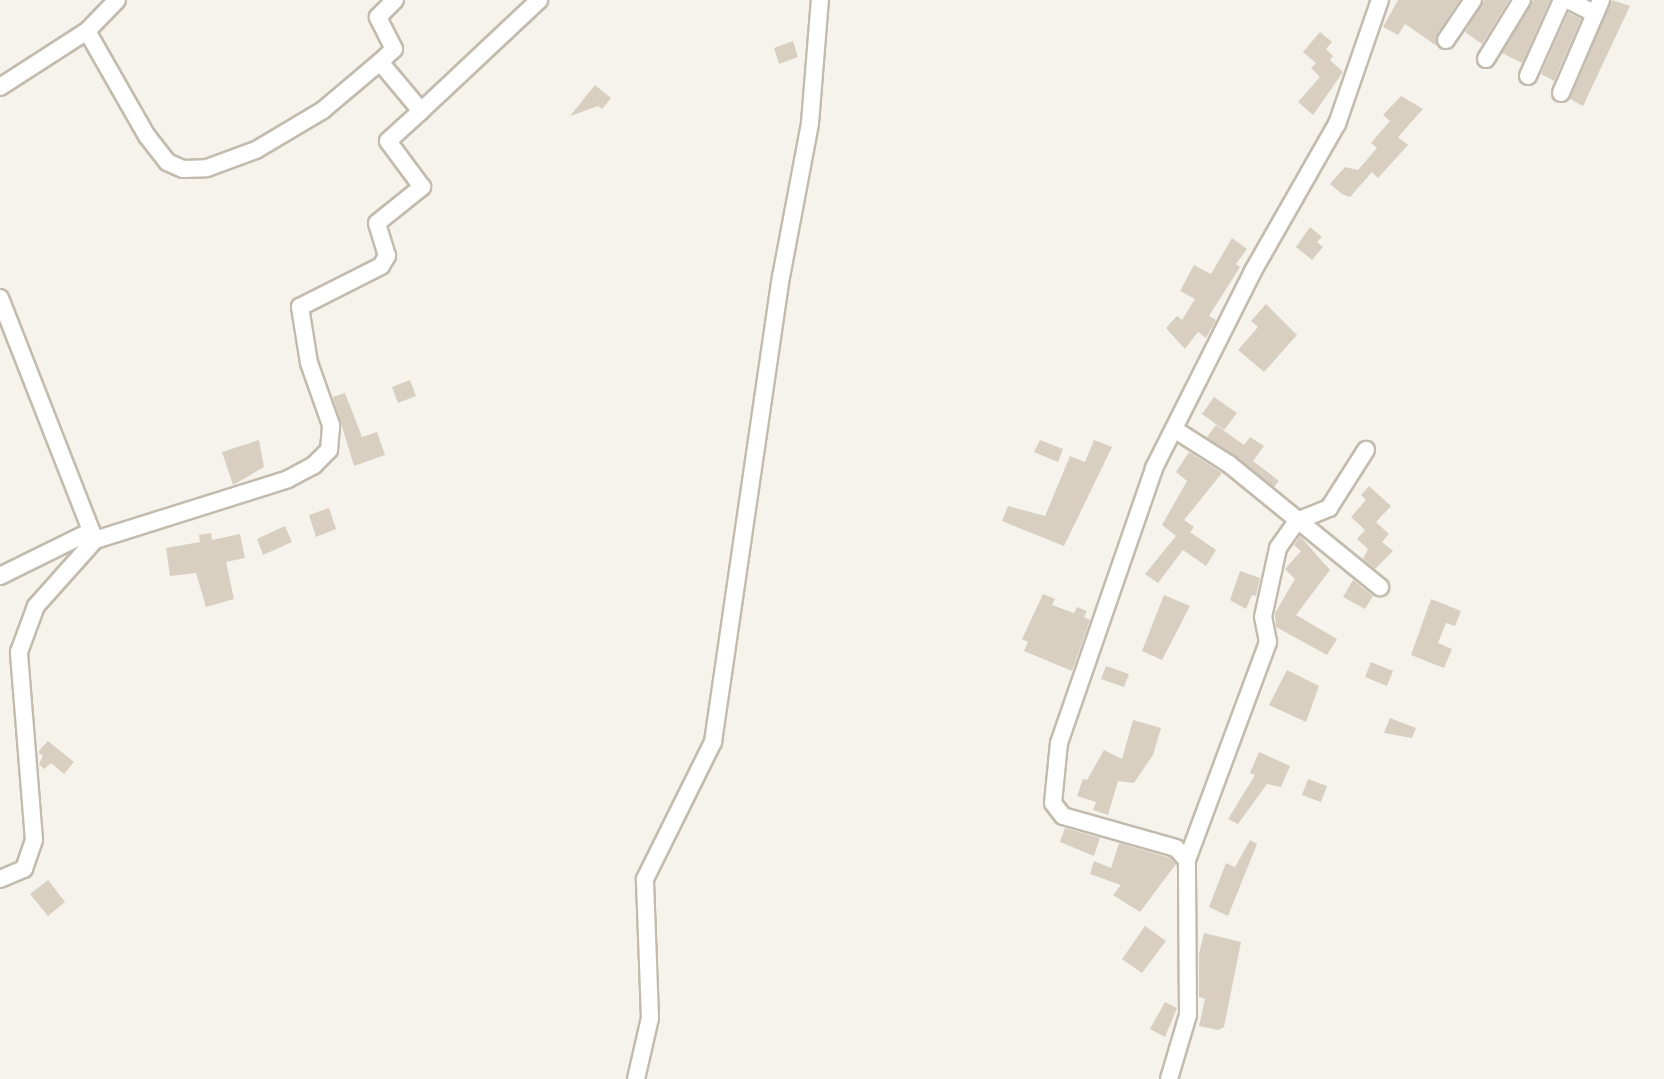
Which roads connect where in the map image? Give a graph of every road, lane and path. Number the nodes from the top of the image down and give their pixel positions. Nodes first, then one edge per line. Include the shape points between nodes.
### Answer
1 (117, 0) edge
2 (395, 0) edge
3 (539, 0) edge
4 (820, 0) edge
5 (1380, 0) edge
6 (1473, 0) edge
7 (1522, 0) edge
8 (1565, 0) edge
9 (1597, 6) edge
10 (87, 31) junction
11 (1446, 40) dead end
12 (1486, 59) dead end
13 (380, 62) junction
14 (1528, 76) dead end
15 (0, 87) edge
16 (1561, 93) dead end
17 (421, 111) junction
18 (0, 298) edge
19 (1174, 429) junction
20 (1366, 450) dead end
21 (1297, 521) junction
22 (93, 535) junction
23 (0, 576) edge
24 (1380, 587) dead end
25 (1187, 860) junction
26 (0, 879) edge
27 (636, 1079) edge
28 (1169, 1079) edge

1 - 10 street
2 - 13 street via 378,17 394,49
3 - 17 street
4 - 27 street via 810,123 781,277 713,742 645,879 650,1018
5 - 19 street via 1337,124 1253,271
6 - 11 street
7 - 12 street
8 - 9 street
8 - 14 street
9 - 16 street
10 - 13 street via 147,136 167,162 183,169 207,168 256,150 323,110
10 - 15 street
13 - 17 street
17 - 22 street via 388,141 422,184 377,223 385,261 300,307 309,363 331,425 329,450 288,479
18 - 22 street
19 - 21 street via 1229,464
19 - 25 street via 1154,468 1131,545 1066,716 1053,803 1078,823 1176,848
20 - 21 street via 1329,508
21 - 24 street
21 - 25 street via 1278,548 1263,617 1268,642
22 - 23 street
22 - 26 street via 23,630 19,652 34,840 24,869
25 - 28 street via 1188,1015

